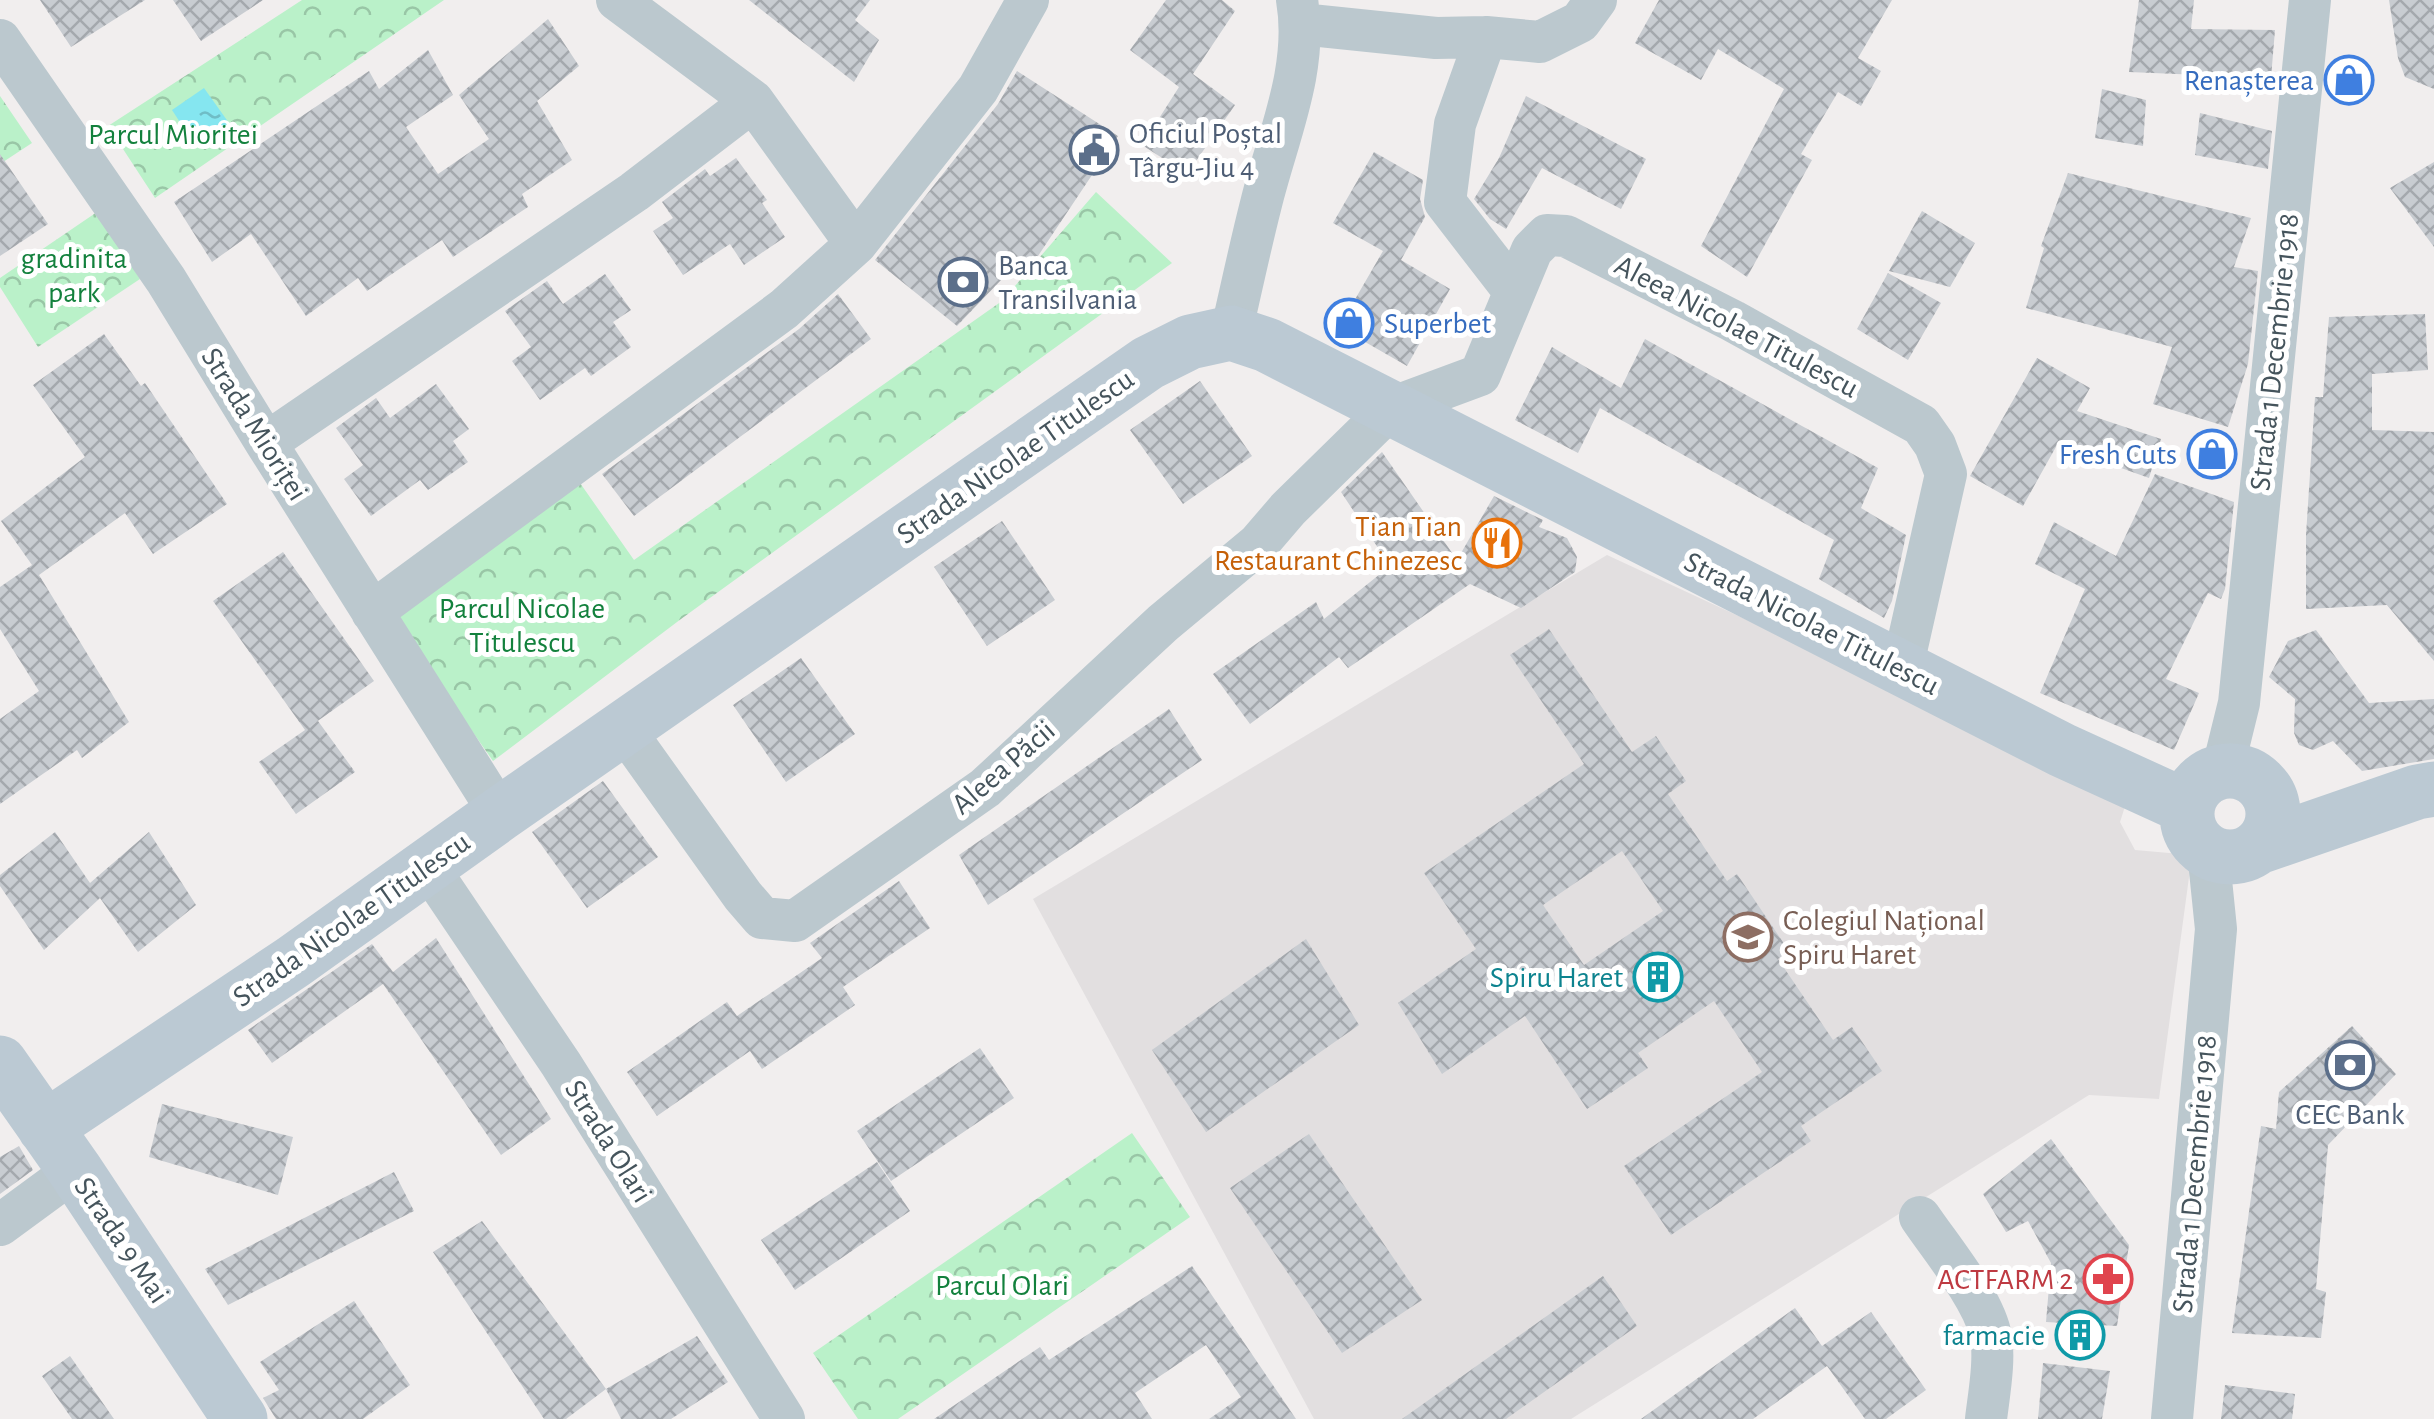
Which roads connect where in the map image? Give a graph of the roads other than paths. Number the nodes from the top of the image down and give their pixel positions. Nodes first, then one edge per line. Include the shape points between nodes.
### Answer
1 (617, 0) edge
2 (1028, 0) edge
3 (1596, 0) edge
4 (2310, 0) edge
5 (1299, 12) edge
6 (1486, 37) junction
7 (0, 40) edge
8 (753, 101) junction
9 (856, 244) junction
10 (1513, 290) junction
11 (1231, 333) junction
12 (1390, 408) junction
13 (266, 444) junction
14 (372, 612) junction
15 (1902, 669) junction
16 (623, 728) junction
17 (2425, 791) edge
18 (2230, 808) junction
19 (500, 814) junction
20 (428, 867) junction
21 (0, 1063) edge
22 (60, 1149) junction
23 (1920, 1217) dead end
24 (0, 1226) edge
25 (240, 1419) edge
26 (784, 1419) edge
27 (1986, 1419) edge
28 (2172, 1419) edge

1 - 8 street
2 - 9 street via 978,89
3 - 6 street via 1580,22 1540,42
4 - 18 street, Strada 1 Decembrie 1918
5 - 6 street via 1436,38
5 - 11 street via 1297,70
6 - 10 street via 1455,124 1445,202
7 - 13 street, Strada Mioriței via 166,280
8 - 9 street
8 - 13 street via 634,192
9 - 14 street via 784,308
10 - 12 street, Aleea Nicolae Titulescu via 1480,374
10 - 15 street, Aleea Nicolae Titulescu via 1532,250 1547,235 1566,236 1921,425 1946,474
11 - 12 main road, Strada Nicolae Titulescu via 1267,344
11 - 16 main road, Strada Nicolae Titulescu via 1190,342 1148,363
12 - 15 main road, Strada Nicolae Titulescu
12 - 16 street, Aleea Păcii via 1258,544 985,788 795,921 762,918
13 - 14 street, Strada Mioriței
14 - 19 street, Strada Mioriței
15 - 18 main road, Strada Nicolae Titulescu via 2062,750
16 - 19 main road, Strada Nicolae Titulescu
17 - 18 main road, Strada Nicolae Titulescu
18 - 28 street, Strada 1 Decembrie 1918
19 - 20 main road, Strada Nicolae Titulescu
20 - 22 main road, Strada Nicolae Titulescu via 293,962
20 - 26 street, Strada Olari
21 - 22 main road, Strada 9 Mai
22 - 24 street
22 - 25 main road, Strada 9 Mai
23 - 27 street via 1990,1333

